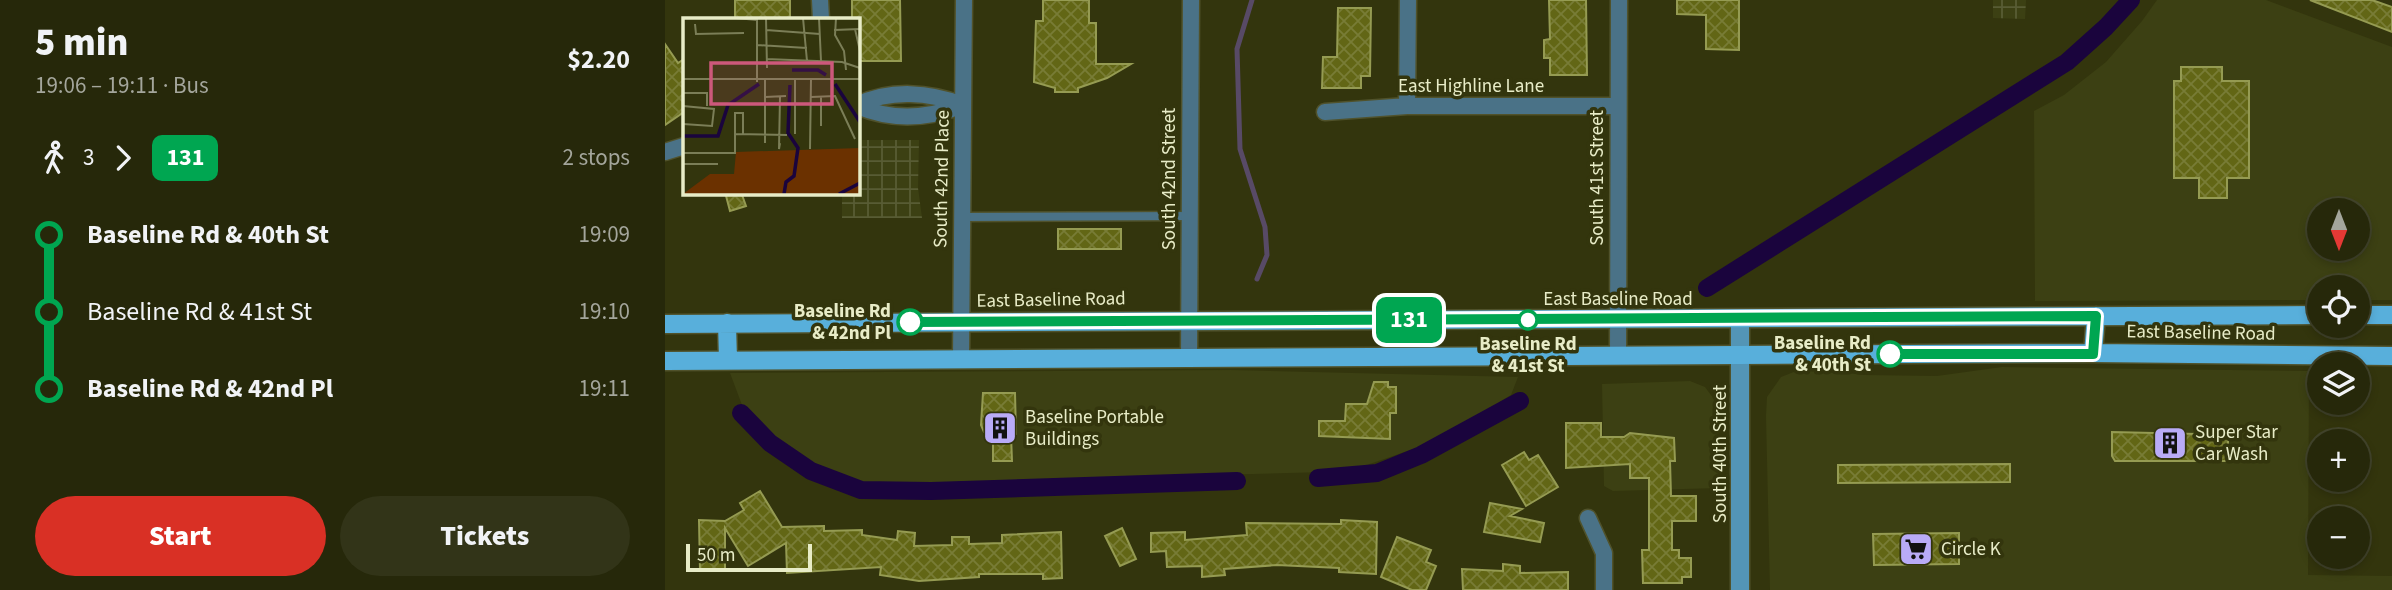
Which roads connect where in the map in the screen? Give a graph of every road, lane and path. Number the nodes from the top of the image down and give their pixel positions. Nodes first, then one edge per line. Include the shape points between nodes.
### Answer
1 (820, 0) edge
2 (964, 0) edge
3 (1191, 0) edge
4 (1408, 0) edge
5 (1619, 0) edge
6 (821, 18) edge
7 (892, 95) junction
8 (859, 104) edge
9 (963, 105) junction
10 (859, 106) edge
11 (1407, 106) junction
12 (1617, 106) junction
13 (1325, 112) dead end
14 (892, 116) junction
15 (1190, 216) junction
16 (962, 217) junction
17 (2307, 315) edge
18 (2370, 315) edge
19 (2392, 315) edge
20 (2096, 316) junction
21 (1740, 318) junction
22 (1189, 320) junction
23 (1618, 320) junction
24 (961, 322) junction
25 (727, 323) junction
26 (665, 324) edge
27 (2093, 354) junction
28 (1741, 355) junction
29 (1618, 356) junction
30 (2392, 356) edge
31 (1189, 358) junction
32 (961, 359) junction
33 (727, 360) junction
34 (665, 361) edge
35 (1588, 518) dead end
36 (1604, 590) edge
37 (1740, 590) edge

1 - 6 street
2 - 9 street, South 42nd Place
3 - 15 street, South 42nd Street
4 - 11 street
5 - 12 street, South 41st Street
7 - 8 street
7 - 9 street via 937,95
7 - 14 street
9 - 14 street via 937,115
9 - 16 street, South 42nd Place
10 - 14 street
11 - 12 street, East Highline Lane
11 - 13 street, East Highline Lane
12 - 23 street, South 41st Street
15 - 16 lane
15 - 22 street, South 42nd Street
16 - 24 street, South 42nd Place
17 - 20 main road, East Baseline Road
18 - 19 main road
20 - 21 main road, East Baseline Road
20 - 27 main road
21 - 23 main road, East Baseline Road
21 - 28 main road, South 40th Street
22 - 23 main road, East Baseline Road
22 - 24 main road, East Baseline Road
22 - 31 street, South 42nd Street
23 - 29 street, South 41st Street
24 - 25 main road, East Baseline Road
24 - 32 street, South 42nd Place
25 - 26 main road, East Baseline Road
25 - 33 main road
27 - 28 main road, East Baseline Road
27 - 30 main road, East Baseline Road
28 - 29 main road, East Baseline Road
28 - 37 main road, South 40th Street
29 - 31 main road, East Baseline Road
31 - 32 main road, East Baseline Road
32 - 33 main road, East Baseline Road
33 - 34 main road, East Baseline Road
35 - 36 street via 1604,554

